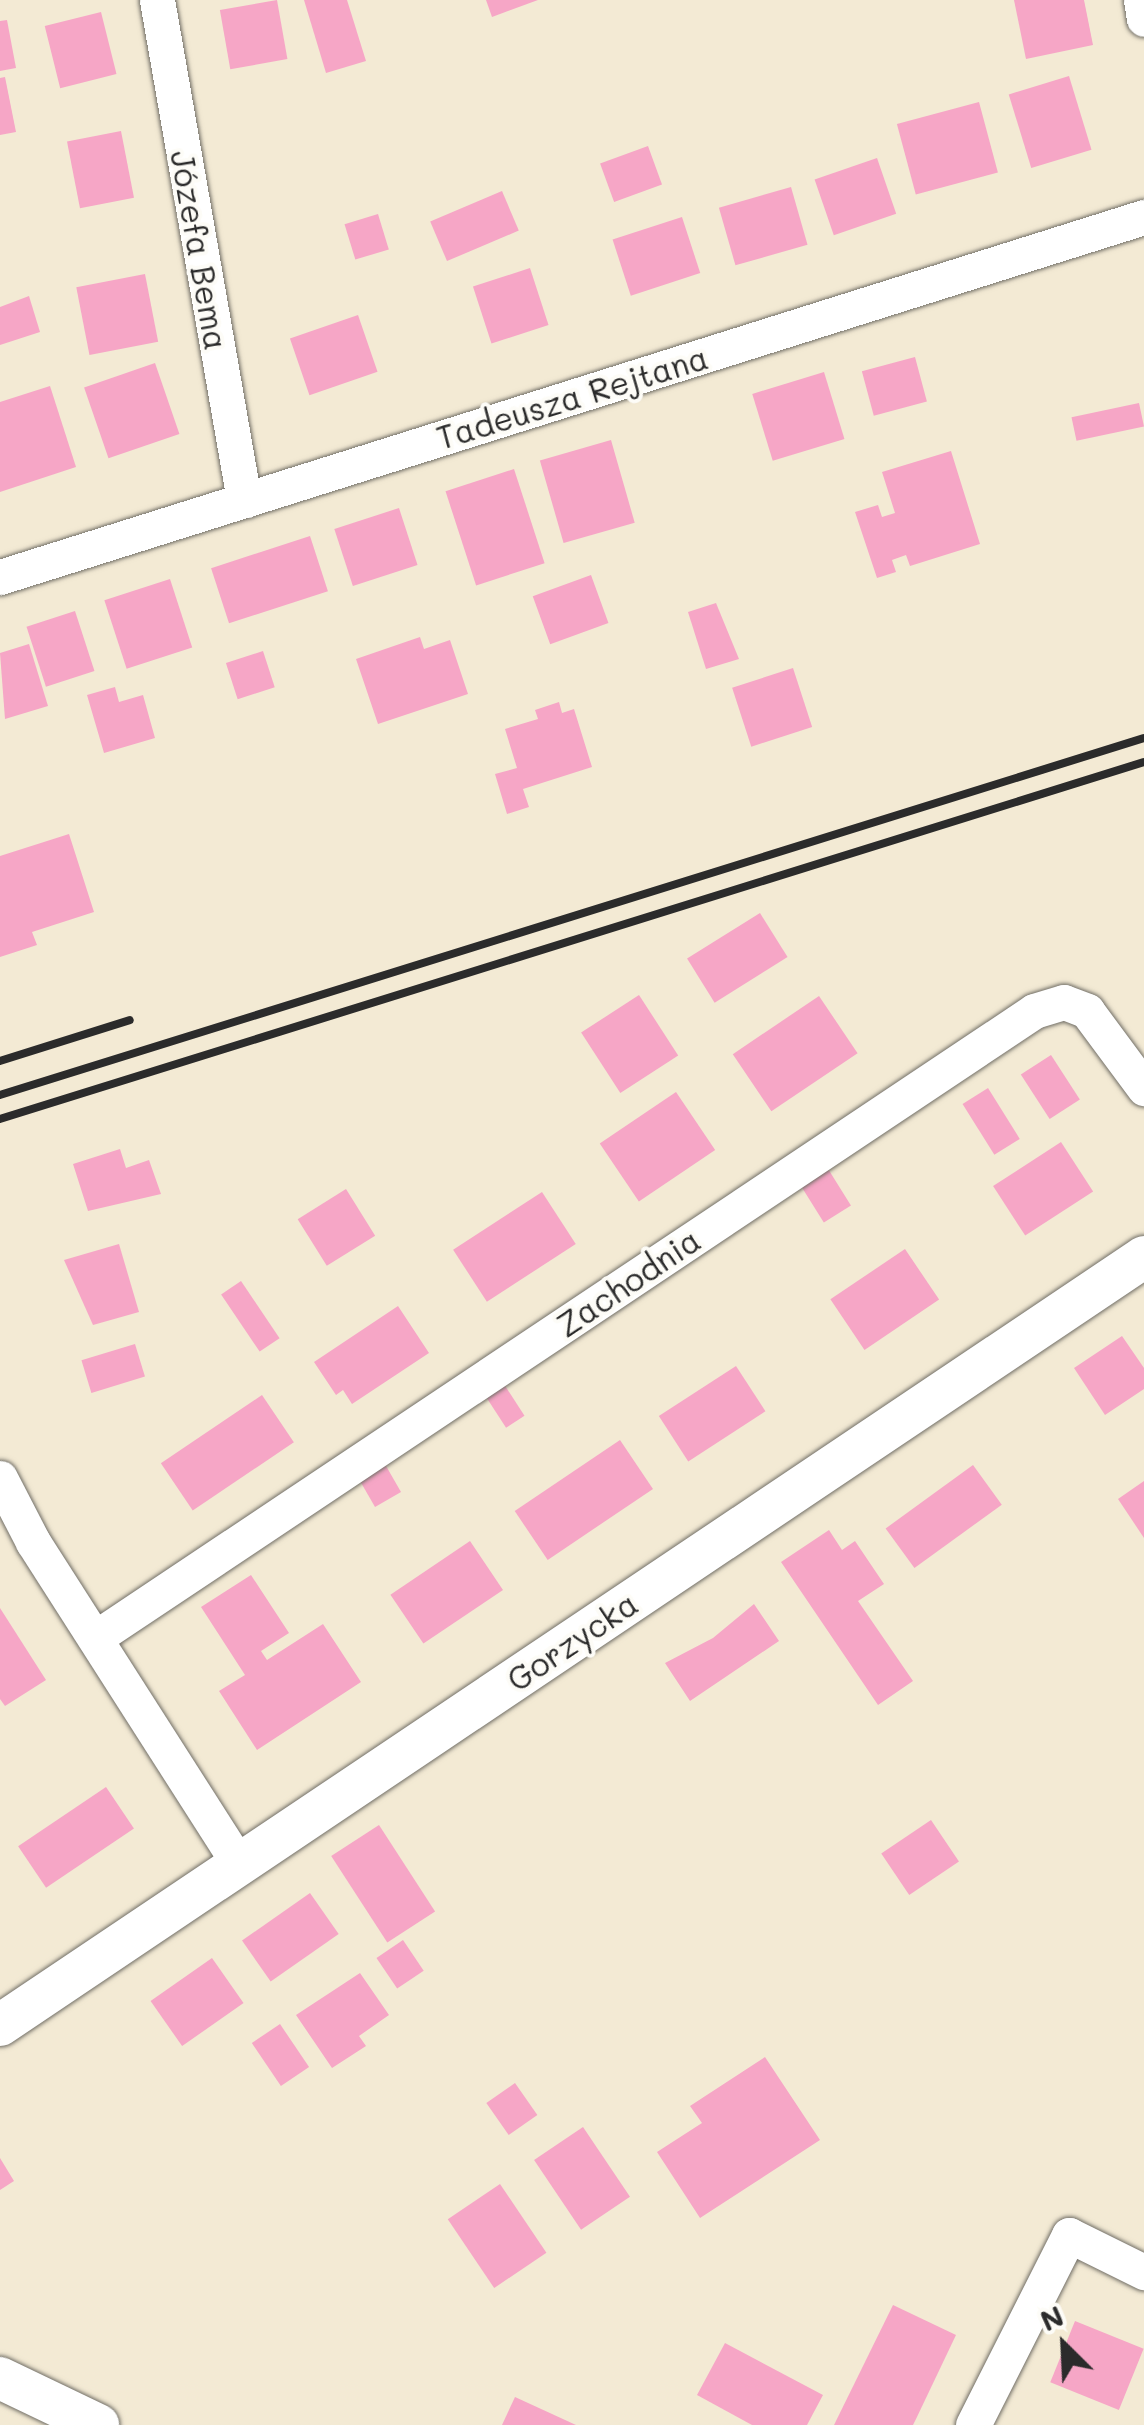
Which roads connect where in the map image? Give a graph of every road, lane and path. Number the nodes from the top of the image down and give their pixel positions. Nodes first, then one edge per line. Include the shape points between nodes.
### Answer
1 (157, 0) edge
2 (1141, 0) edge
3 (1144, 19) edge
4 (1144, 217) edge
5 (244, 500) junction
6 (0, 577) edge
7 (1144, 1088) edge
8 (1144, 1257) edge
9 (0, 1478) edge
10 (95, 1638) junction
11 (239, 1864) junction
12 (0, 2025) edge
13 (1144, 2272) edge
14 (0, 2378) edge
15 (98, 2425) edge
16 (973, 2425) edge

1 - 5 street, Józefa Bema
2 - 3 street
4 - 5 street, Tadeusza Rejtana
5 - 6 street, Tadeusza Rejtana
7 - 10 street, Zachodnia via 1087,1011 1064,1002 1034,1010
8 - 11 street, Gorzycka
9 - 10 street
10 - 11 street
11 - 12 street, Gorzycka
13 - 16 street via 1069,2235
14 - 15 street

